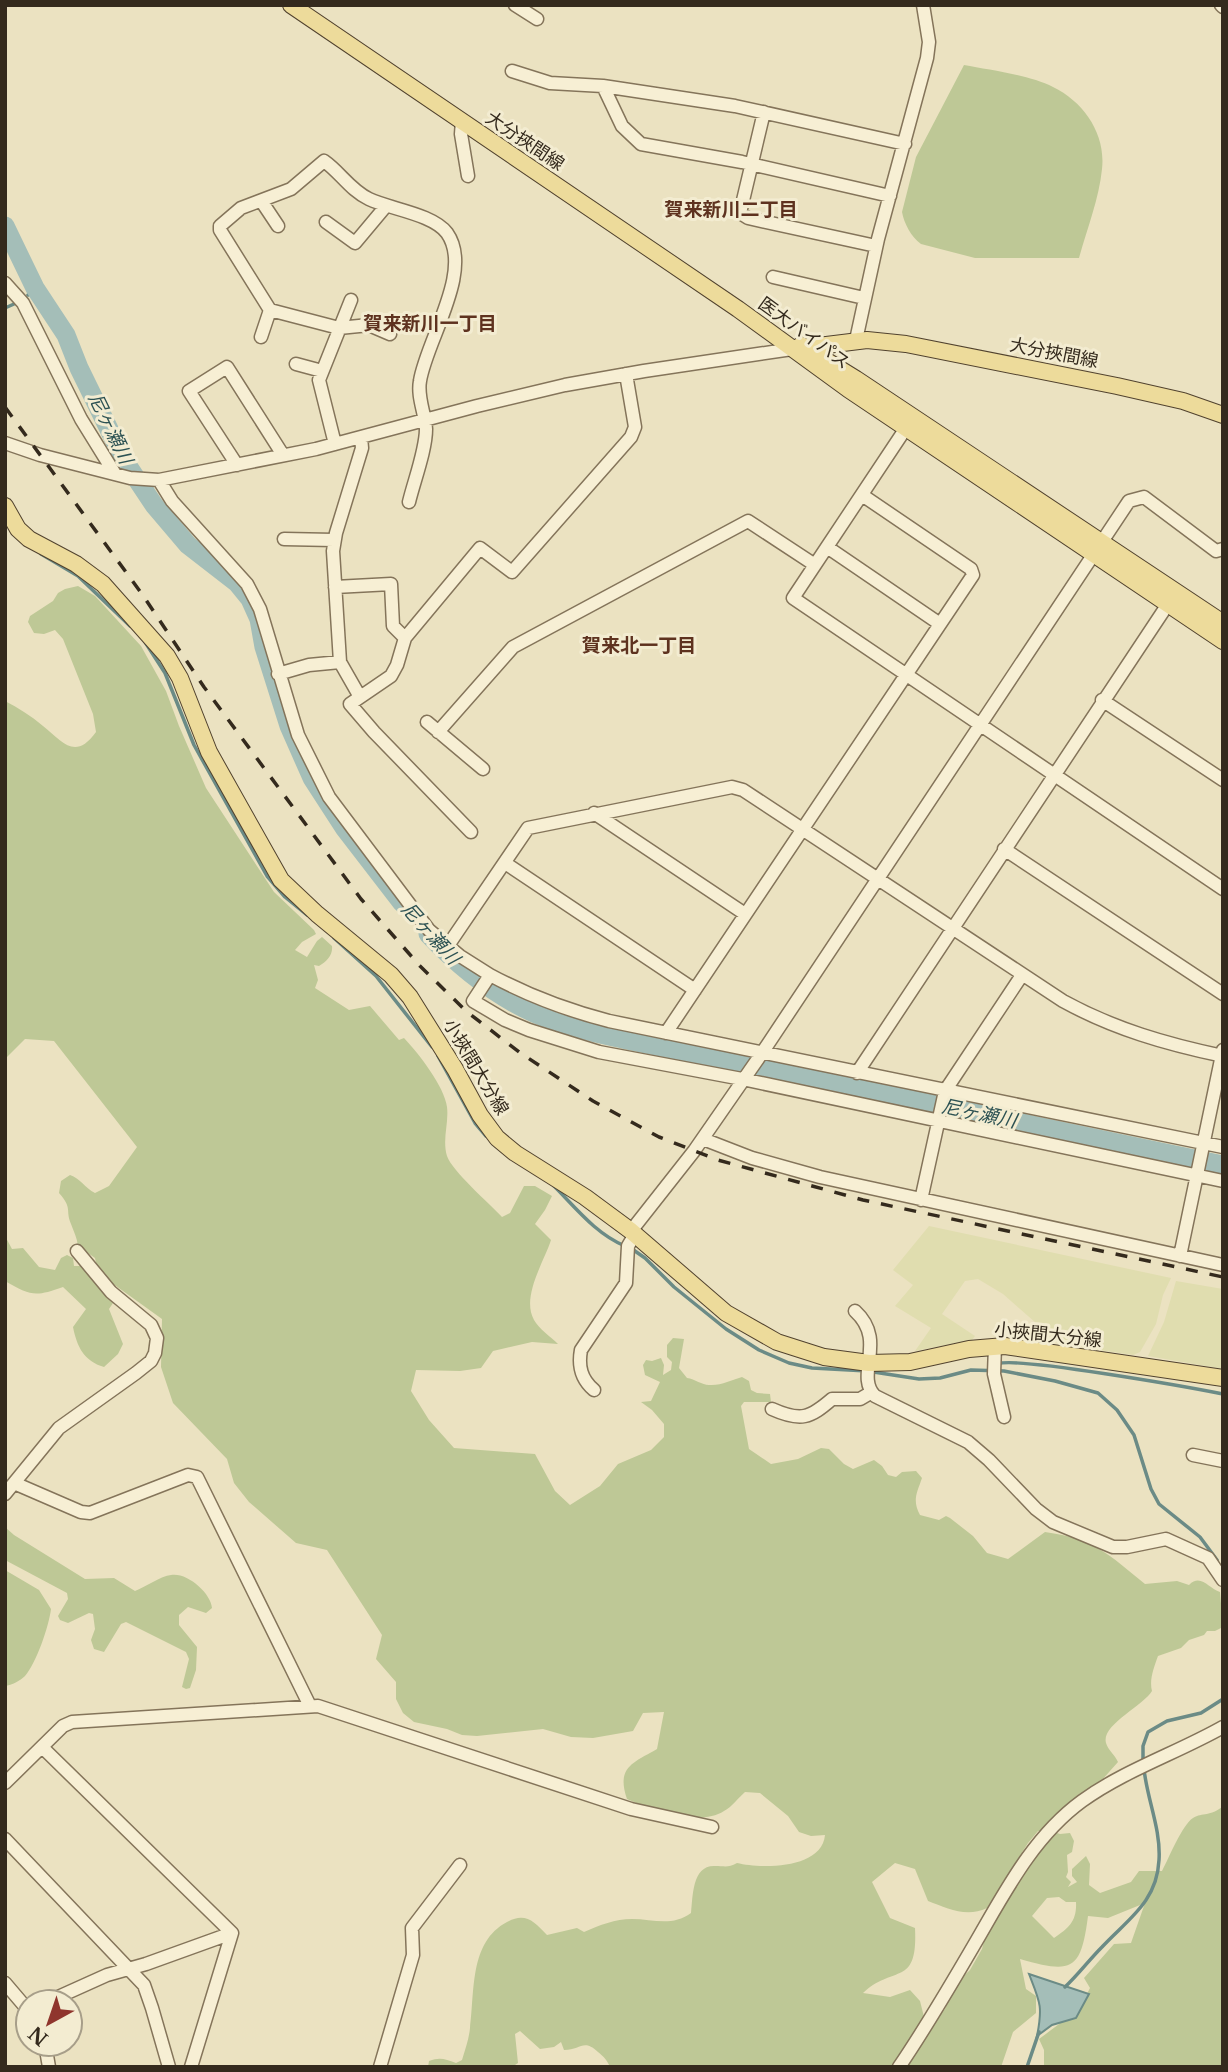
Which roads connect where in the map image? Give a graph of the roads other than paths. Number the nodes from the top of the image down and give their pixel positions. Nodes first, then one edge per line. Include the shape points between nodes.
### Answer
1 (291, 5) edge
2 (515, 5) edge
3 (923, 5) edge
4 (537, 19) dead end
5 (512, 71) dead end
6 (603, 86) junction
7 (764, 112) junction
8 (462, 121) junction
9 (905, 144) junction
10 (752, 164) junction
11 (468, 176) dead end
12 (890, 196) junction
13 (262, 202) junction
14 (386, 206) junction
15 (326, 222) dead end
16 (278, 226) dead end
17 (876, 246) junction
18 (773, 277) dead end
19 (5, 283) edge
20 (864, 298) junction
21 (351, 300) dead end
22 (738, 309) joint
23 (270, 310) junction
24 (339, 328) junction
25 (390, 334) dead end
26 (261, 337) dead end
27 (856, 341) junction
28 (799, 349) junction
29 (296, 364) dead end
30 (322, 371) junction
31 (626, 374) junction
32 (1223, 415) edge
33 (424, 420) junction
34 (910, 423) junction
35 (361, 437) junction
36 (5, 443) edge
37 (335, 444) junction
38 (283, 456) junction
39 (237, 465) junction
40 (118, 475) junction
41 (156, 480) junction
42 (862, 495) junction
43 (409, 502) dead end
44 (5, 506) edge
45 (284, 539) dead end
46 (334, 540) junction
47 (827, 547) junction
48 (1097, 548) junction
49 (1223, 549) edge
50 (815, 565) junction
51 (335, 587) junction
52 (1168, 604) junction
53 (1223, 624) edge
54 (940, 625) junction
55 (405, 638) junction
56 (1223, 641) edge
57 (340, 662) junction
58 (278, 674) junction
59 (906, 675) junction
60 (360, 697) junction
61 (1102, 700) junction
62 (427, 722) dead end
63 (979, 725) junction
64 (438, 732) junction
65 (483, 769) dead end
66 (1053, 774) junction
67 (1223, 780) edge
68 (594, 813) junction
69 (803, 829) junction
70 (471, 832) dead end
71 (1004, 849) junction
72 (505, 863) junction
73 (877, 879) junction
74 (1223, 889) edge
75 (746, 914) junction
76 (951, 929) junction
77 (447, 947) junction
78 (1022, 975) junction
79 (488, 978) junction
80 (695, 989) junction
81 (1223, 994) edge
82 (666, 1033) junction
83 (1222, 1054) edge
84 (760, 1055) junction
85 (857, 1073) junction
86 (744, 1076) junction
87 (945, 1092) junction
88 (939, 1120) junction
89 (702, 1139) junction
90 (1203, 1143) junction
91 (1223, 1147) edge
92 (1197, 1175) junction
93 (1223, 1181) edge
94 (921, 1200) junction
95 (633, 1232) junction
96 (77, 1251) dead end
97 (1180, 1255) junction
98 (1223, 1265) edge
99 (855, 1311) dead end
100 (995, 1352) junction
101 (869, 1369) junction
102 (1223, 1378) edge
103 (594, 1390) dead end
104 (872, 1392) junction
105 (772, 1409) dead end
106 (1004, 1416) dead end
107 (1193, 1455) dead end
108 (1223, 1461) edge
109 (13, 1483) junction
110 (5, 1494) edge
111 (1223, 1580) edge
112 (310, 1706) junction
113 (1223, 1727) edge
114 (42, 1747) junction
115 (5, 1783) edge
116 (712, 1827) dead end
117 (5, 1839) edge
118 (460, 1865) dead end
119 (232, 1933) junction
120 (130, 1969) junction
121 (78, 1988) edge
122 (169, 2067) edge
123 (191, 2067) edge
124 (380, 2067) edge
125 (899, 2067) edge

1 - 8 main road, 大分挾間線
2 - 4 street
3 - 9 street via 928,48
5 - 6 street via 550,83
6 - 7 street
6 - 10 street via 622,126 641,144
7 - 9 street
7 - 10 street
8 - 11 street
8 - 22 main road, 大分挾間線
9 - 12 street
10 - 12 street
10 - 17 street via 742,215
12 - 17 street
13 - 14 street via 290,189 324,162 356,192
13 - 16 street
13 - 23 street via 241,208 219,228
14 - 15 street via 355,243
14 - 33 street via 441,227 456,252 448,300 420,376
17 - 20 street
18 - 20 street
19 - 40 street via 23,303 81,419
20 - 27 street
21 - 24 street
22 - 28 main road, 医大バイパス
23 - 24 street
23 - 26 street
24 - 25 street via 369,325
24 - 30 street
27 - 28 main road, 大分挾間線
27 - 32 main road, 大分挾間線 via 892,341 1026,367 1183,401
28 - 31 street
28 - 34 main road, 医大バイパス
29 - 30 street
30 - 37 street via 319,383
31 - 33 street via 531,392
31 - 55 street via 635,427 631,437 512,572 480,548
33 - 35 street
33 - 43 street via 425,439
34 - 42 street
34 - 48 main road, 医大バイパス
35 - 37 street
35 - 46 street via 362,448
36 - 40 street
37 - 38 street
38 - 39 street
38 - 39 street via 227,367 189,391
39 - 41 street
40 - 41 street
41 - 58 street via 247,584 260,608
42 - 47 street
42 - 54 street via 971,569 973,575
44 - 95 main road, 小挾間大分線 via 29,540 103,584 167,656 209,752 281,880 391,975 410,997 497,1138
45 - 46 street
46 - 51 street
47 - 50 street
47 - 54 street
48 - 49 street via 1129,501 1144,497 1216,551
48 - 52 main road, 医大バイパス
48 - 53 main road, 医大バイパス
48 - 63 street
50 - 59 street via 793,598
50 - 64 street via 748,521 513,647
51 - 55 street via 391,584 393,626
51 - 57 street
52 - 56 main road, 医大バイパス
52 - 61 street
54 - 59 street
55 - 60 street via 391,676
57 - 58 street
57 - 60 street
58 - 77 street via 298,735 330,797 419,919
59 - 63 street
59 - 69 street
60 - 70 street via 350,704 354,710
61 - 66 street
61 - 67 street
62 - 64 street
63 - 66 street
63 - 73 street
64 - 65 street
66 - 71 street
66 - 74 street
68 - 69 street via 732,787
68 - 72 street via 528,828
68 - 75 street
69 - 73 street
69 - 75 street
71 - 76 street
71 - 81 street
72 - 77 street
72 - 80 street
73 - 76 street
73 - 84 street
75 - 80 street
76 - 78 street
76 - 85 street
77 - 79 street
78 - 83 street via 1114,1026 1161,1042
78 - 87 street
79 - 82 street via 553,1005
79 - 86 street via 473,1001 505,1020 571,1045
80 - 82 street
82 - 84 street
83 - 90 street
84 - 85 street
84 - 86 street
85 - 87 street
86 - 88 street
86 - 89 street
87 - 88 street
87 - 90 street
88 - 92 street
88 - 94 street
89 - 94 street via 786,1168
89 - 95 street
90 - 91 street
90 - 92 street
92 - 93 street
92 - 97 street
94 - 97 street
95 - 101 main road, 小挾間大分線 via 715,1305 753,1330 792,1348
95 - 103 street via 626,1283 582,1350 579,1362
96 - 109 street via 111,1292 151,1325 157,1338 155,1353 136,1373 59,1428
97 - 98 street
99 - 101 street via 871,1335
100 - 101 main road, 小挾間大分線 via 970,1349
100 - 102 main road, 小挾間大分線 via 1026,1348
100 - 106 street
101 - 104 street
104 - 105 street via 862,1399 832,1399 810,1416 790,1416
104 - 111 street via 968,1442 1053,1522 1113,1547 1166,1539 1208,1558
107 - 108 street
109 - 110 street
109 - 112 street via 90,1513 188,1475 197,1477
112 - 114 street via 72,1722
112 - 116 street via 631,1809
113 - 125 street via 1105,1786 1054,1825 1018,1870
114 - 115 street
114 - 119 street
117 - 120 street
118 - 124 street via 412,1928 413,1955
119 - 120 street
119 - 123 street
120 - 121 street
120 - 122 street via 148,1993

